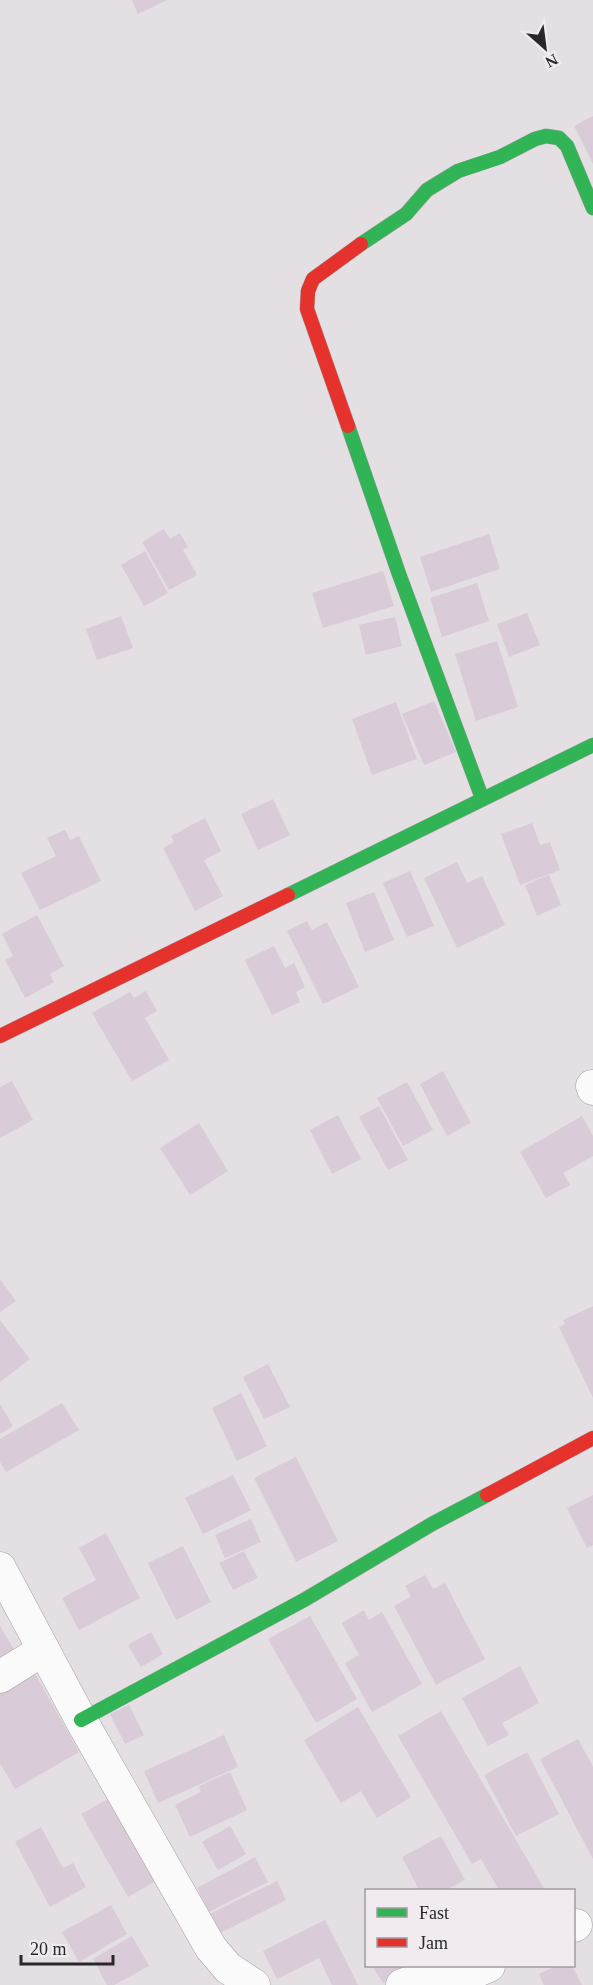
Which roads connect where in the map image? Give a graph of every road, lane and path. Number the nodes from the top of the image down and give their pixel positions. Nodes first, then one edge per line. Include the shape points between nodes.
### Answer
1 (593, 208) edge
2 (593, 745) edge
3 (482, 798) junction
4 (0, 1036) edge
5 (593, 1438) edge
6 (0, 1568) edge
7 (43, 1650) junction
8 (0, 1677) edge
9 (81, 1720) junction
10 (485, 1967) edge
11 (254, 1985) edge
12 (402, 1985) edge

1 - 3 street via 567,147 559,138 535,139 500,157 458,171 427,190 406,214 313,279 309,291 307,309
2 - 3 street
3 - 4 street
5 - 9 street
6 - 7 street
7 - 8 street
7 - 9 street
9 - 11 street via 211,1948 228,1968
10 - 12 street via 470,1974 420,1979

